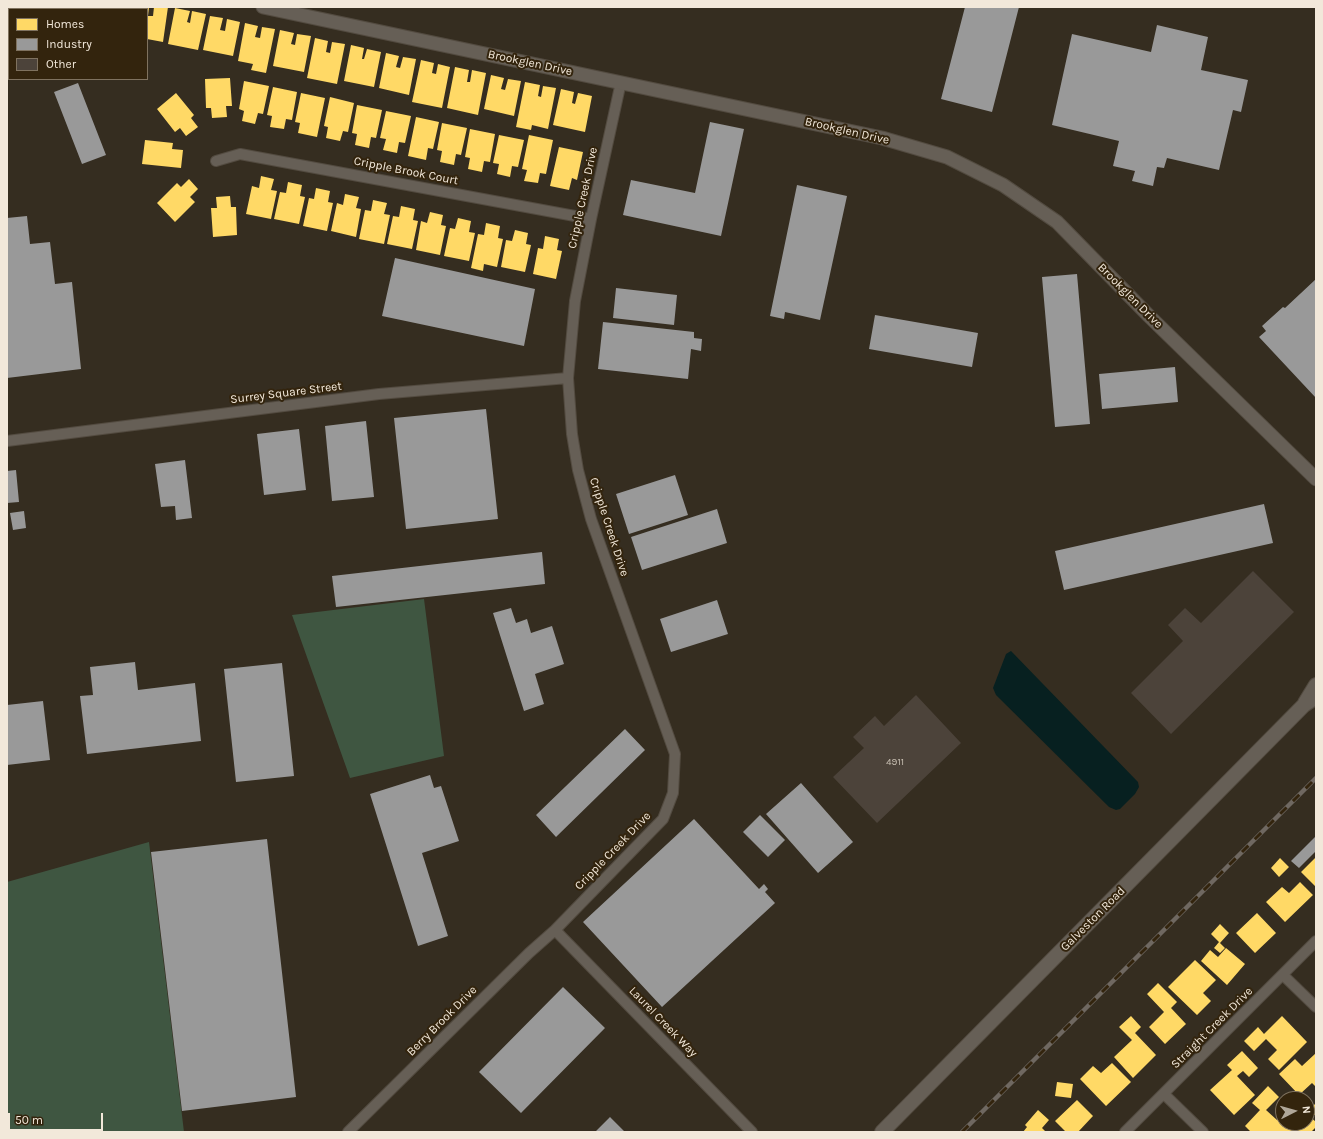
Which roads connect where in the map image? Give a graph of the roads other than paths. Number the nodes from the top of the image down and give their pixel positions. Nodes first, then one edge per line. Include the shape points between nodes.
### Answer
1 (263, 7) edge
2 (621, 82) junction
3 (216, 161) dead end
4 (591, 219) junction
5 (568, 378) junction
6 (7, 441) edge
7 (1316, 479) edge
8 (1316, 685) edge
9 (1316, 697) edge
10 (1304, 705) junction
11 (555, 930) junction
12 (1316, 941) edge
13 (1283, 975) junction
14 (1316, 1007) edge
15 (1164, 1094) junction
16 (348, 1132) edge
17 (752, 1132) edge
18 (882, 1132) edge
19 (1126, 1132) edge
20 (1203, 1132) edge

1 - 2 street, Brookglen Drive
2 - 4 street, Cripple Creek Drive
2 - 7 street, Brookglen Drive via 882,138 947,157 1003,185 1056,222
3 - 4 street, Cripple Brook Court via 240,154
4 - 5 street, Cripple Creek Drive via 576,301
5 - 6 street, Surrey Square Street via 379,394
5 - 11 street, Cripple Creek Drive via 572,434 591,519 675,754 675,766 673,793 663,819
8 - 10 main road, Galveston Road
9 - 10 main road, Galveston Road
10 - 18 main road, Galveston Road
11 - 16 street, Berry Brook Drive
11 - 17 street, Laurel Creek Way
12 - 13 street, Straight Creek Drive
13 - 14 street
13 - 15 street, Straight Creek Drive
15 - 19 street, Straight Creek Drive
15 - 20 street

